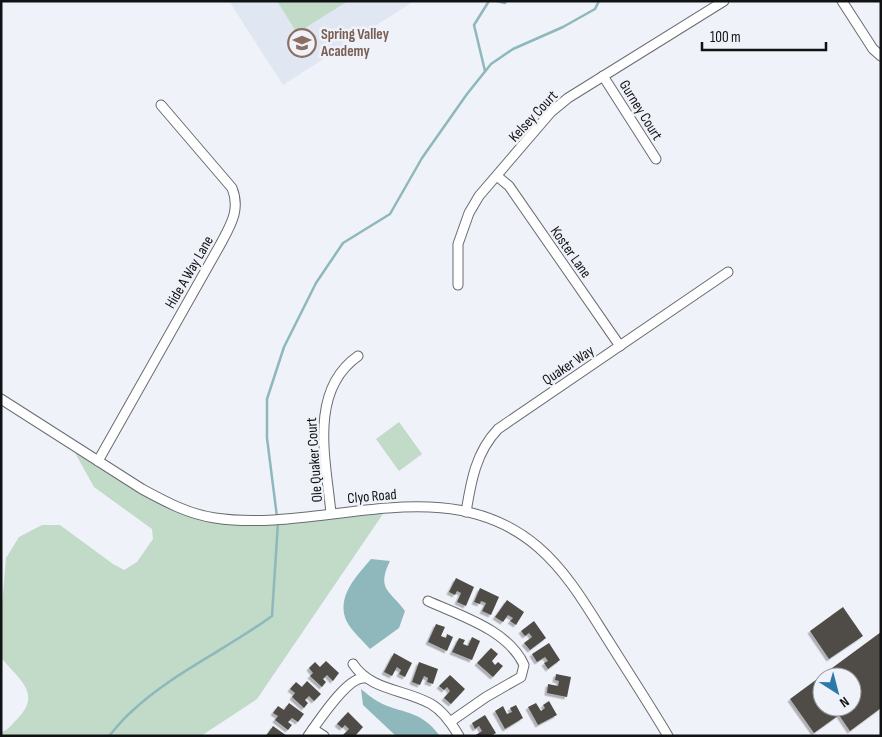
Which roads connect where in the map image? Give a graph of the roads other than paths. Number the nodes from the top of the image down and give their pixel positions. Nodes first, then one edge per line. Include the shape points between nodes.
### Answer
1 (724, 1) edge
2 (842, 1) edge
3 (881, 56) edge
4 (603, 76) junction
5 (161, 105) dead end
6 (656, 159) dead end
7 (497, 176) junction
8 (728, 272) dead end
9 (458, 286) dead end
10 (620, 346) junction
11 (358, 356) dead end
12 (1, 399) edge
13 (98, 461) junction
14 (466, 512) junction
15 (331, 514) junction
16 (428, 602) dead end
17 (353, 664) dead end
18 (364, 678) junction
19 (450, 722) junction
20 (310, 732) edge
21 (324, 736) edge
22 (460, 736) edge
23 (668, 736) edge

1 - 4 street, Kelsey Court
2 - 3 street
4 - 6 street, Gurney Court
4 - 7 street, Kelsey Court via 556,107
5 - 13 street, Hide A Way Lane via 232,188 235,212 220,245
7 - 9 street, Kelsey Court via 479,196 461,230 457,257
7 - 10 street, Koster Lane via 509,186
8 - 10 street, Quaker Way
10 - 14 street, Quaker Way via 507,423 489,439 476,466
11 - 15 street, Ole Quaker Court via 337,378 324,410
12 - 13 street, Clyo Road
13 - 15 street, Clyo Road via 179,508 215,518 233,520
14 - 15 street, Clyo Road via 408,507
14 - 23 street, Clyo Road via 515,532 552,560 574,587
16 - 19 street via 494,633 515,651 524,666 521,677
17 - 18 street
18 - 19 street via 430,703
18 - 20 street via 354,680
19 - 22 street
20 - 21 street

